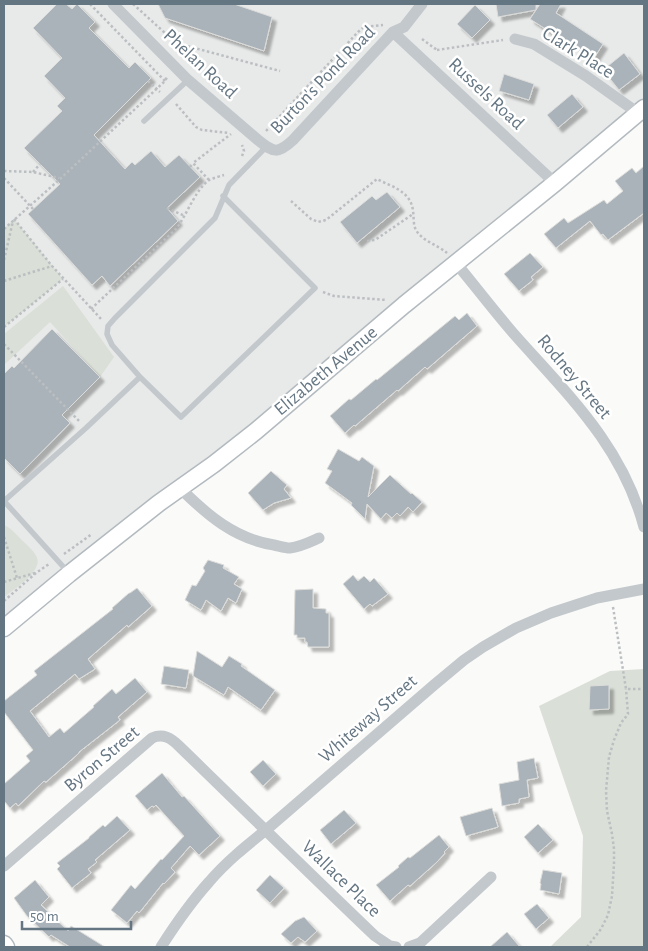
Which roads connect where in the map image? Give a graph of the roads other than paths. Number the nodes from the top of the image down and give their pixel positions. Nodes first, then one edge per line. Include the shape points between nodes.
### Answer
1 (113, 4) edge
2 (422, 4) edge
3 (393, 32) junction
4 (515, 39) road end
5 (188, 80) junction
6 (641, 110) edge
7 (144, 121) dead end
8 (262, 143) junction
9 (555, 183) junction
10 (223, 196) junction
11 (452, 258) junction
12 (140, 377) junction
13 (180, 488) junction
14 (4, 501) edge
15 (644, 527) edge
16 (319, 538) dead end
17 (69, 574) junction
18 (644, 589) edge
19 (4, 628) edge
20 (266, 830) junction
21 (4, 866) edge
22 (491, 877) dead end
23 (161, 947) edge
24 (396, 947) edge
25 (409, 947) edge

1 - 5 street, Phelan Road
2 - 3 street, Burton's Pond Road via 404,27
3 - 8 street, Burton's Pond Road via 286,146 274,151
3 - 9 street, Russels Road
4 - 6 street, Clark Place via 534,44
5 - 7 lane
5 - 8 street, Phelan Road
6 - 9 main road, Elizabeth Avenue
8 - 10 lane
9 - 11 main road, Elizabeth Avenue
10 - 12 lane via 215,218 108,326 107,334 112,345
10 - 12 lane via 315,288 181,417
11 - 13 main road, Elizabeth Avenue via 404,305 249,436
11 - 15 street, Rodney Street via 595,427 626,476
12 - 14 lane
13 - 16 street via 205,513 242,536 289,548
13 - 17 main road, Elizabeth Avenue
14 - 17 lane
17 - 19 main road, Elizabeth Avenue
18 - 20 street, Whiteway Street via 597,598 551,613 483,647 434,685
20 - 21 street, Byron Street via 173,740 158,735
20 - 23 street, Whiteway Street via 208,882
20 - 24 street, Wallace Place via 375,936
22 - 25 street via 420,943

